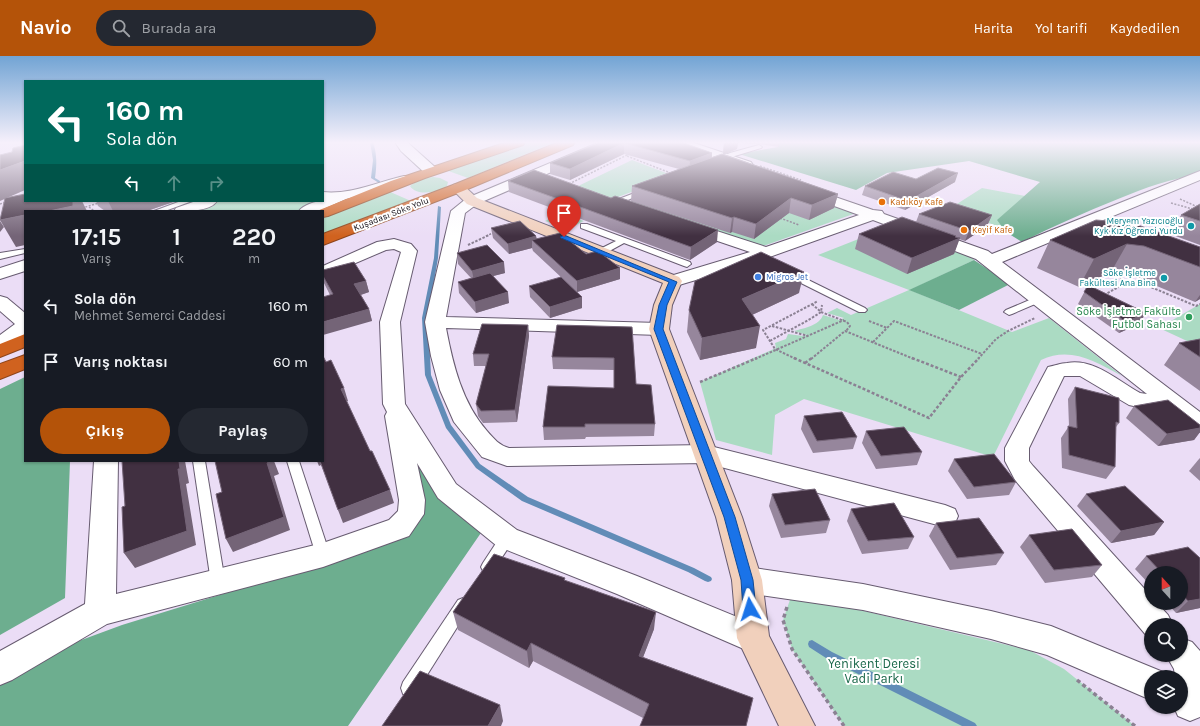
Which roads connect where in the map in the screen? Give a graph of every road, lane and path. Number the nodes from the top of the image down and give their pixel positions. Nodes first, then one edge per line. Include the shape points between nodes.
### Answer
1 (435, 173) edge
2 (436, 173) edge
3 (506, 173) edge
4 (591, 173) edge
5 (533, 174) joint
6 (1200, 174) edge
7 (413, 178) junction
8 (567, 185) joint
9 (798, 186) edge
10 (649, 190) edge
11 (465, 194) junction
12 (324, 196) edge
13 (342, 196) junction
14 (431, 198) junction
15 (609, 200) joint
16 (7, 201) edge
17 (1185, 201) dead end
18 (185, 202) edge
19 (207, 202) edge
20 (1168, 202) dead end
21 (100, 203) dead end
22 (0, 204) edge
23 (88, 206) junction
24 (82, 208) dead end
25 (636, 208) edge
26 (1200, 209) edge
27 (93, 210) edge
28 (161, 210) edge
29 (185, 210) edge
30 (308, 210) edge
31 (324, 213) edge
32 (877, 214) junction
33 (774, 216) edge
34 (520, 220) junction
35 (673, 221) edge
36 (584, 226) dead end
37 (820, 233) junction
38 (324, 240) edge
39 (475, 241) dead end
40 (622, 241) junction
41 (24, 251) edge
42 (601, 252) junction
43 (0, 256) edge
44 (762, 257) junction
45 (995, 259) junction
46 (24, 265) edge
47 (781, 270) edge
48 (324, 272) edge
49 (680, 273) junction
50 (1119, 273) dead end
51 (0, 274) edge
52 (1124, 284) junction
53 (1039, 299) junction
54 (0, 302) edge
55 (812, 304) junction
56 (1200, 304) edge
57 (862, 310) dead end
58 (1063, 310) junction
59 (820, 312) junction
60 (1009, 312) dead end
61 (844, 320) junction
62 (24, 321) edge
63 (435, 322) junction
64 (24, 325) edge
65 (24, 326) edge
66 (772, 326) junction
67 (658, 329) junction
68 (788, 330) junction
69 (846, 331) junction
70 (0, 335) edge
71 (808, 336) junction
72 (24, 340) edge
73 (770, 341) junction
74 (873, 342) junction
75 (0, 344) edge
76 (774, 349) junction
77 (0, 351) edge
78 (982, 354) junction
79 (24, 361) edge
80 (805, 363) junction
81 (0, 372) edge
82 (961, 377) junction
83 (700, 382) dead end
84 (1172, 402) junction
85 (394, 404) junction
86 (1200, 408) edge
87 (1200, 424) edge
88 (706, 454) junction
89 (106, 462) edge
90 (199, 462) edge
91 (293, 462) edge
92 (945, 516) dead end
93 (507, 538) junction
94 (323, 555) junction
95 (747, 580) junction
96 (218, 582) junction
97 (790, 600) dead end
98 (100, 612) junction
99 (1151, 618) edge
100 (753, 638) junction
101 (1188, 662) edge
102 (0, 669) edge
103 (1075, 679) dead end
104 (1144, 681) edge
105 (401, 700) edge
106 (1190, 705) edge
107 (798, 726) edge
108 (844, 726) edge
109 (1135, 726) edge

1 - 7 highway
2 - 11 highway via 455,182
3 - 11 highway
4 - 8 path
5 - 8 street
5 - 11 street
6 - 45 street
7 - 13 street
7 - 14 highway via 402,184 400,189 403,193
7 - 31 highway
9 - 32 street
10 - 15 lane
11 - 14 street
11 - 34 street
11 - 63 street via 457,216
12 - 13 street
13 - 30 street
14 - 38 highway, Kuşadası Söke Yolu
15 - 25 street
16 - 22 path
17 - 26 path
18 - 28 lane
19 - 29 street
20 - 26 path
21 - 23 path
23 - 24 path
23 - 27 path
32 - 37 street
32 - 45 street
33 - 37 path
34 - 39 path
34 - 42 street
35 - 44 street
36 - 40 lane
37 - 44 street
40 - 42 lane
40 - 49 lane
41 - 43 lane
42 - 49 street
44 - 49 street
45 - 53 street
45 - 58 street
46 - 51 street
47 - 57 lane
48 - 85 street via 383,245 400,245 409,251 390,322
49 - 67 street via 663,305
50 - 52 path
52 - 56 path via 1146,285 1196,306
52 - 58 path via 1082,306
53 - 58 street
53 - 60 lane
54 - 62 street
55 - 59 path
55 - 59 path via 822,299
55 - 66 path
58 - 78 path via 1045,314 1008,331
58 - 84 street
58 - 86 street
59 - 61 path
59 - 68 path
61 - 69 path via 850,326
61 - 71 path
63 - 67 street
63 - 88 street via 451,390 466,422 491,451 507,456
64 - 70 street
65 - 75 street
66 - 68 path
66 - 73 path via 764,330
67 - 88 street
68 - 71 path
68 - 73 path
69 - 74 path
69 - 80 path
71 - 76 path
72 - 77 highway
73 - 76 path
74 - 78 path via 894,321
74 - 82 path
76 - 80 path
76 - 83 path
78 - 82 path
79 - 81 highway
80 - 82 path via 929,418
84 - 87 street
84 - 99 street via 1133,398 1090,372 1061,370 1056,372 1017,448 1017,461 1024,473
85 - 93 street via 447,491
85 - 94 street via 412,500 411,514 399,528
88 - 92 street
88 - 95 street via 730,517
89 - 98 street
90 - 96 lane
91 - 94 lane
93 - 100 street via 627,584
93 - 105 lane
94 - 96 street
95 - 100 street
95 - 104 street via 863,597 992,625 1051,641
96 - 98 street
97 - 108 path via 783,620 792,649
98 - 102 street
100 - 107 street
101 - 106 street via 1192,681
103 - 109 path

